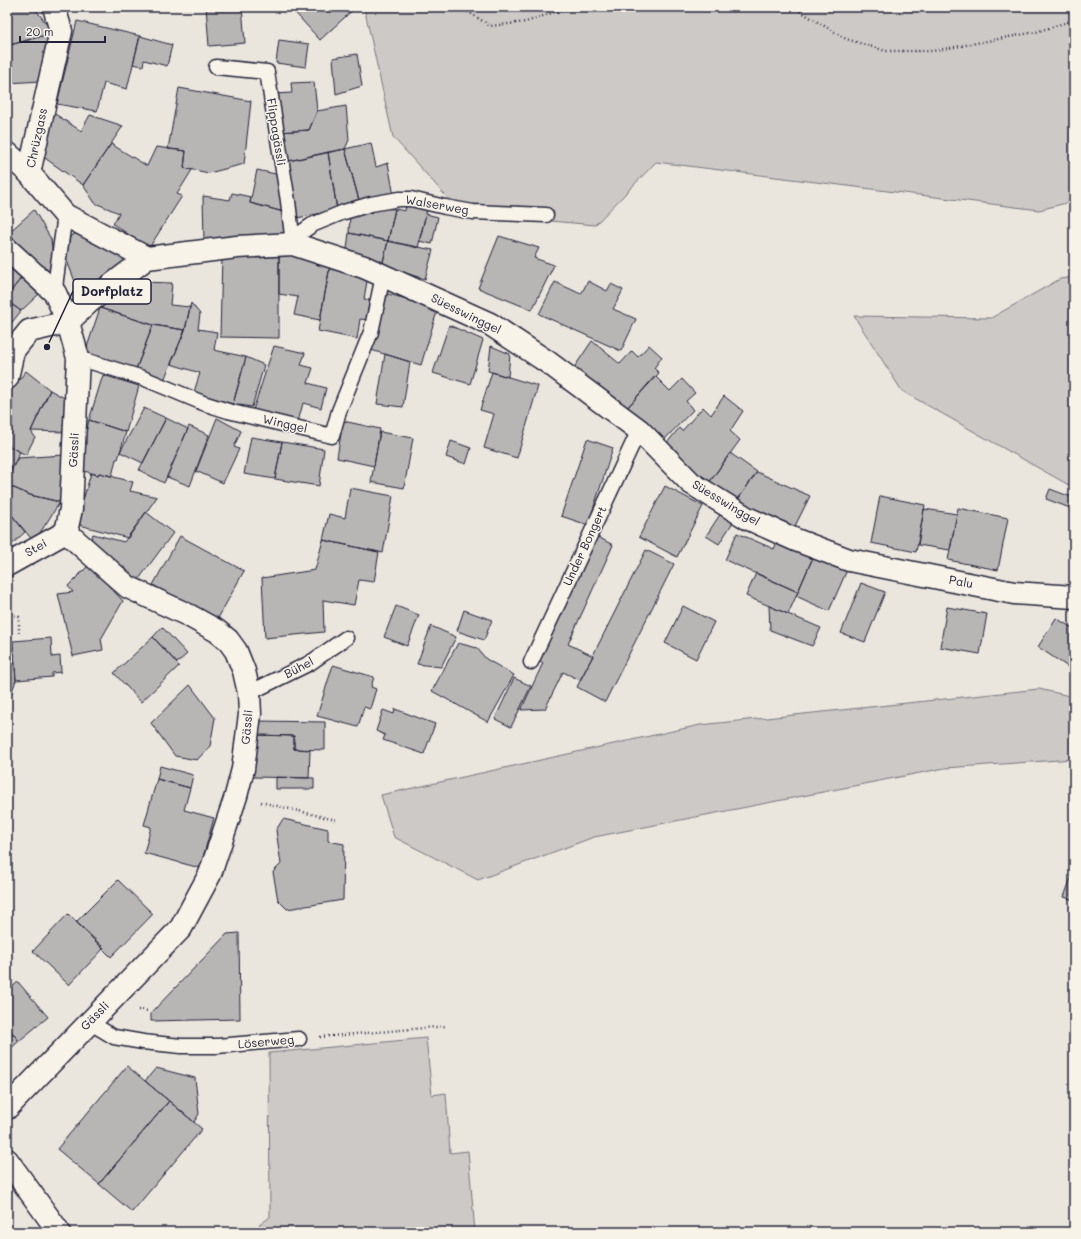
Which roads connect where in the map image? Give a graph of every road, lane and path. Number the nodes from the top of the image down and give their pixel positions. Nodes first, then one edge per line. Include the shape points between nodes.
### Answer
1 (54, 7) edge
2 (461, 7) edge
3 (569, 7) edge
4 (793, 7) edge
5 (1074, 20) edge
6 (216, 67) dead end
7 (7, 153) edge
8 (29, 173) junction
9 (65, 215) junction
10 (546, 215) dead end
11 (293, 244) junction
12 (7, 249) edge
13 (147, 258) junction
14 (383, 276) junction
15 (55, 293) junction
16 (68, 322) junction
17 (10, 348) edge
18 (78, 358) junction
19 (7, 378) edge
20 (639, 430) junction
21 (66, 532) junction
22 (849, 560) joint
23 (7, 565) edge
24 (8, 596) dead end
25 (1074, 597) edge
26 (7, 605) edge
27 (7, 612) edge
28 (19, 633) dead end
29 (346, 638) dead end
30 (531, 662) dead end
31 (249, 693) junction
32 (236, 796) junction
33 (336, 820) dead end
34 (90, 1022) junction
35 (447, 1026) dead end
36 (299, 1039) joint
37 (7, 1108) edge
38 (7, 1160) edge
39 (59, 1232) edge

1 - 8 street, Chrüzgass via 61,32
2 - 3 path via 490,26 526,22
4 - 5 path via 846,39 886,51 934,52 1036,32
6 - 11 lane, Flippagässli via 267,72
7 - 8 street
8 - 9 street, Chrüzgass
9 - 13 street, Chrüzgass
9 - 15 lane
10 - 11 lane, Walserweg via 473,212 411,199 399,199 371,204 312,224
11 - 13 street, Süesswinggel via 237,247
11 - 14 street, Süesswinggel via 364,267
12 - 15 street
13 - 16 street via 89,302
14 - 18 lane, Winggel via 371,332 332,436 228,411 143,378
14 - 20 street, Süesswinggel via 490,324 549,363
15 - 16 street, Gässli
16 - 17 street via 29,331
16 - 18 street, Gässli
17 - 19 street
18 - 21 street, Gässli via 71,509
20 - 22 street, Süesswinggel via 691,483 747,518
20 - 30 lane, Under Bongert
21 - 23 street, Stei
21 - 31 street, Gässli via 128,587 188,615 228,640 236,650
22 - 25 street, Palu via 1014,593
24 - 26 path via 10,597
27 - 28 path via 19,617
29 - 31 lane, Bühel via 310,664
31 - 32 street, Gässli via 250,714 243,769
32 - 33 path
32 - 34 street, Gässli via 210,874 181,928
34 - 36 lane, Löserweg via 114,1037 181,1046 217,1046
34 - 37 street, Gässli
35 - 36 path, Löserweg
38 - 39 street

